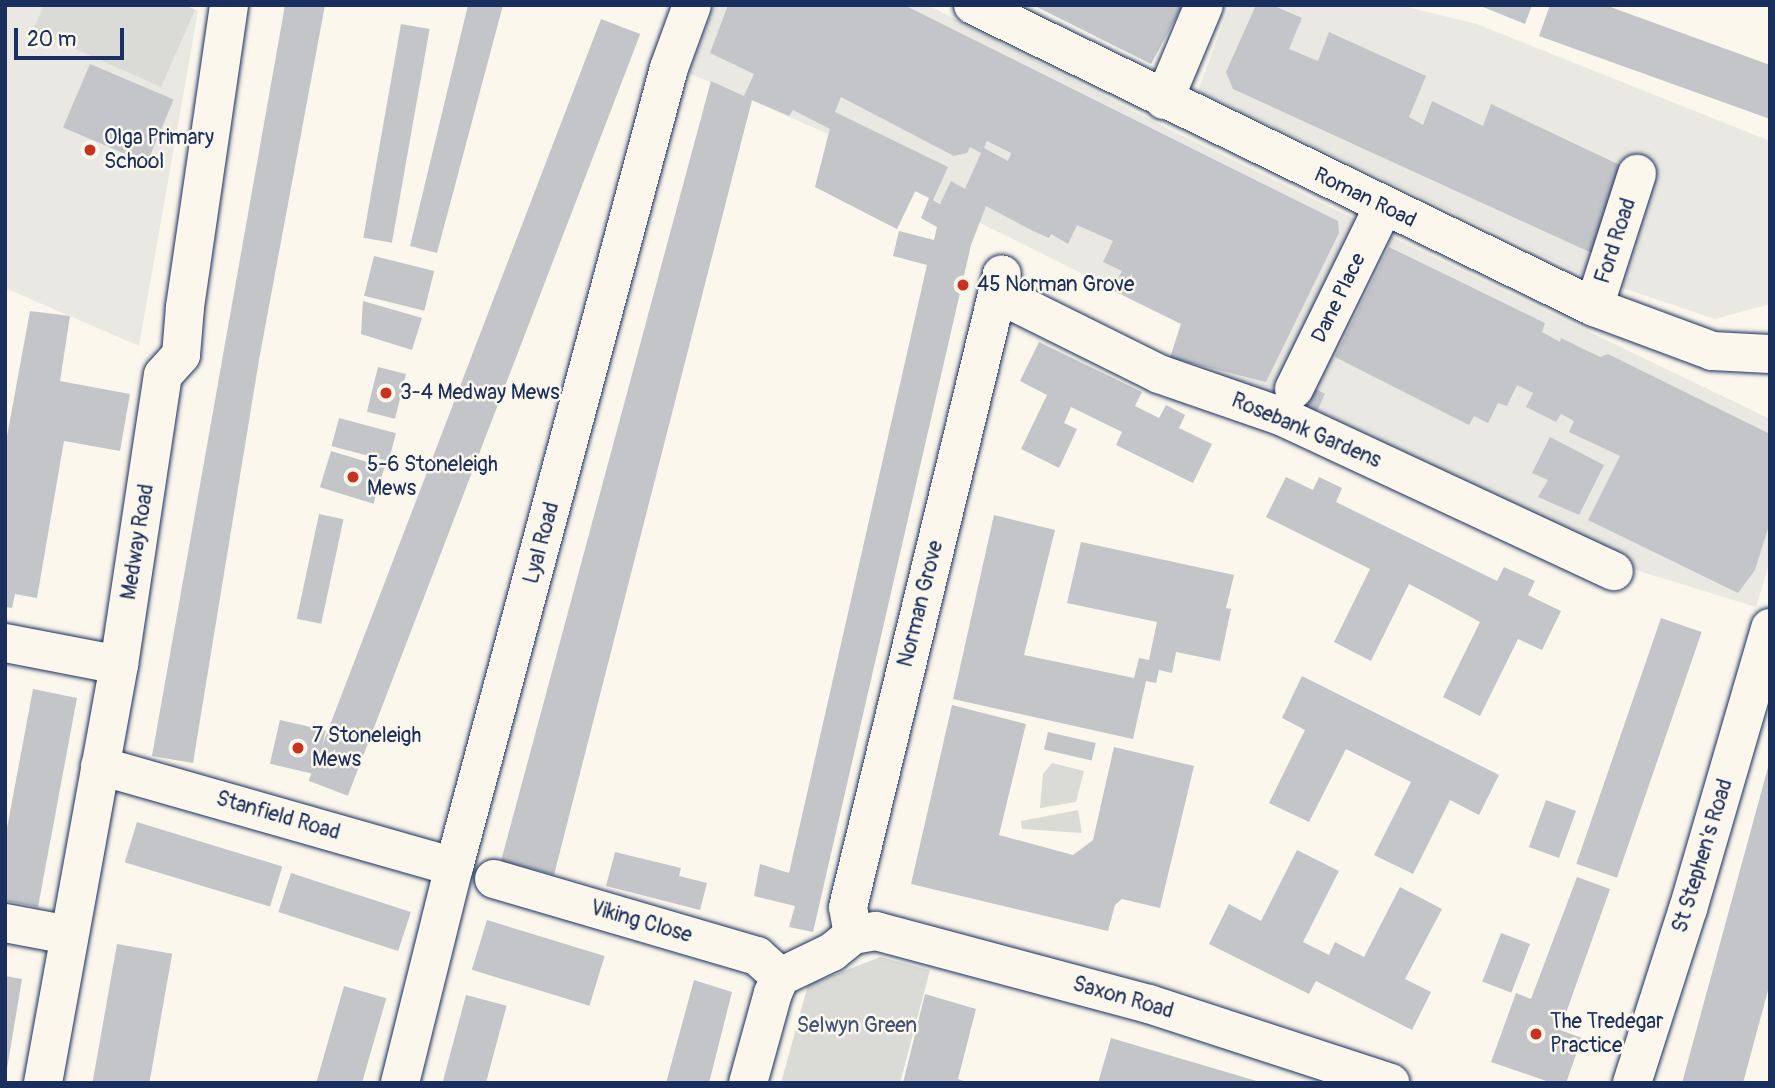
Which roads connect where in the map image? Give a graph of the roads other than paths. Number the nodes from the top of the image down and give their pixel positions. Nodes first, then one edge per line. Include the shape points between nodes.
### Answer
1 (229, 5) edge
2 (692, 5) edge
3 (972, 5) edge
4 (1204, 5) edge
5 (1164, 100) junction
6 (1637, 174) dead end
7 (1383, 207) junction
8 (1000, 284) joint
9 (1594, 307) junction
10 (1770, 354) edge
11 (1294, 389) dead end
12 (1614, 571) dead end
13 (5, 643) edge
14 (1767, 651) edge
15 (119, 665) junction
16 (100, 766) junction
17 (454, 867) junction
18 (494, 879) dead end
19 (5, 923) edge
20 (69, 934) junction
21 (853, 935) junction
22 (780, 977) junction
23 (43, 1083) edge
24 (400, 1083) edge
25 (748, 1083) edge
26 (1390, 1083) edge
27 (1632, 1083) edge

1 - 15 street, Medway Road via 184,307 181,355 163,375
2 - 17 street, Lyal Road via 666,81
3 - 5 street, Roman Road
4 - 5 street
5 - 7 street, Roman Road
6 - 9 street, Ford Road
7 - 9 street, Roman Road
7 - 11 street, Dane Place
8 - 12 street, Rosebank Gardens via 1159,373 1283,416
8 - 21 street, Norman Grove via 848,907
9 - 10 street, Roman Road via 1712,351
13 - 15 street
14 - 27 street, St Stephen's Road
15 - 16 street, Medway Road
16 - 17 street, Stanfield Road
16 - 20 street, Medway Road
17 - 24 street, Lyal Road
18 - 22 street, Viking Close via 757,956
19 - 20 street
20 - 23 street, Medway Road
21 - 22 street via 832,952
21 - 26 street, Saxon Road via 876,931 1149,1004
22 - 25 street

